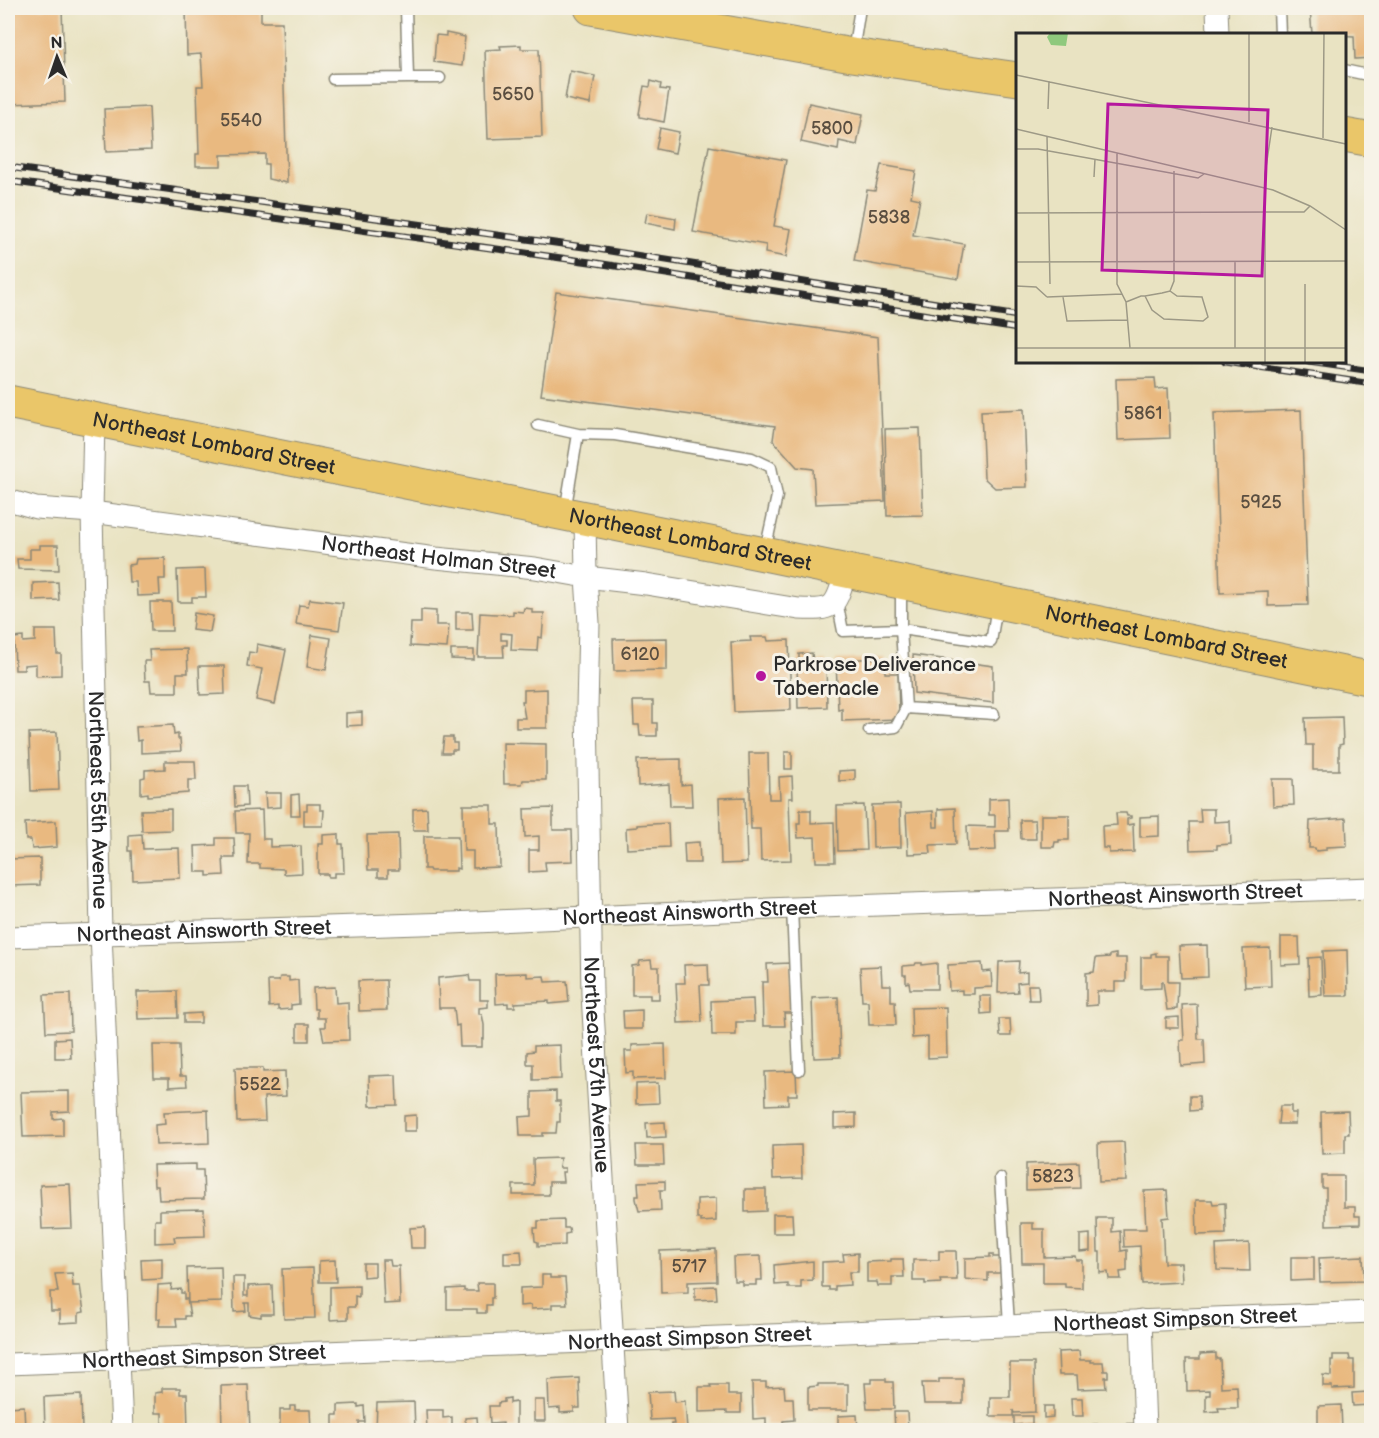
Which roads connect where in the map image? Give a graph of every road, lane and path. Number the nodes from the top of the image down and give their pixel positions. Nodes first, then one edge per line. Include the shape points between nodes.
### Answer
1 (406, 8) edge
2 (600, 8) edge
3 (860, 8) edge
4 (1217, 8) edge
5 (1279, 8) edge
6 (1218, 33) edge
7 (1280, 33) edge
8 (852, 55) junction
9 (1346, 70) edge
10 (1371, 76) edge
11 (408, 78) junction
12 (440, 78) dead end
13 (333, 79) dead end
14 (1016, 79) edge
15 (1346, 135) edge
16 (1371, 140) edge
17 (8, 402) edge
18 (94, 420) junction
19 (537, 425) dead end
20 (578, 434) junction
21 (8, 500) edge
22 (92, 512) junction
23 (575, 517) junction
24 (764, 554) junction
25 (586, 577) junction
26 (901, 583) junction
27 (841, 587) junction
28 (997, 603) junction
29 (901, 629) junction
30 (1371, 679) edge
31 (906, 708) junction
32 (994, 714) dead end
33 (869, 730) dead end
34 (1371, 888) edge
35 (792, 908) junction
36 (590, 918) junction
37 (101, 933) junction
38 (8, 937) edge
39 (799, 1070) dead end
40 (1000, 1178) dead end
41 (1371, 1312) edge
42 (1141, 1320) junction
43 (1010, 1325) junction
44 (612, 1340) junction
45 (118, 1360) junction
46 (8, 1364) edge
47 (1145, 1430) edge
48 (122, 1431) edge
49 (618, 1431) edge
50 (1094, 1431) edge

1 - 11 lane
2 - 8 main road
3 - 8 lane
4 - 6 street
5 - 7 lane
8 - 14 main road
9 - 10 lane
11 - 12 lane
11 - 13 lane
15 - 16 main road
17 - 18 main road, Northeast Lombard Street
18 - 22 street, Northeast 55th Avenue
18 - 23 main road, Northeast Lombard Street
19 - 20 lane
20 - 23 lane
20 - 24 lane via 615,435 752,458 771,467 777,496
21 - 22 street, Northeast Holman Street via 36,508
22 - 25 street, Northeast Holman Street
22 - 37 street, Northeast 55th Avenue
23 - 24 main road, Northeast Lombard Street
23 - 25 street, Northeast 57th Avenue
24 - 27 main road, Northeast Lombard Street
25 - 27 street, Northeast Holman Street via 816,610 829,607
25 - 36 street, Northeast 57th Avenue
26 - 27 main road, Northeast Lombard Street
26 - 28 main road, Northeast Lombard Street
26 - 29 lane
27 - 29 lane via 843,631
28 - 29 lane via 991,642
28 - 30 main road, Northeast Lombard Street
29 - 31 lane
31 - 32 lane
31 - 33 lane via 896,727
34 - 35 street, Northeast Ainsworth Street
35 - 36 street, Northeast Ainsworth Street
35 - 39 lane
36 - 37 street, Northeast Ainsworth Street
36 - 44 street, Northeast 57th Avenue
37 - 38 street, Northeast Ainsworth Street
37 - 45 street, Northeast 55th Avenue
40 - 43 lane
41 - 42 street, Northeast Simpson Street
42 - 43 street, Northeast Simpson Street
42 - 47 street
43 - 44 street, Northeast Simpson Street
44 - 45 street, Northeast Simpson Street
44 - 49 street, Northeast 57th Avenue
45 - 46 street, Northeast Simpson Street
45 - 48 street, Northeast 55th Avenue
47 - 50 lane

